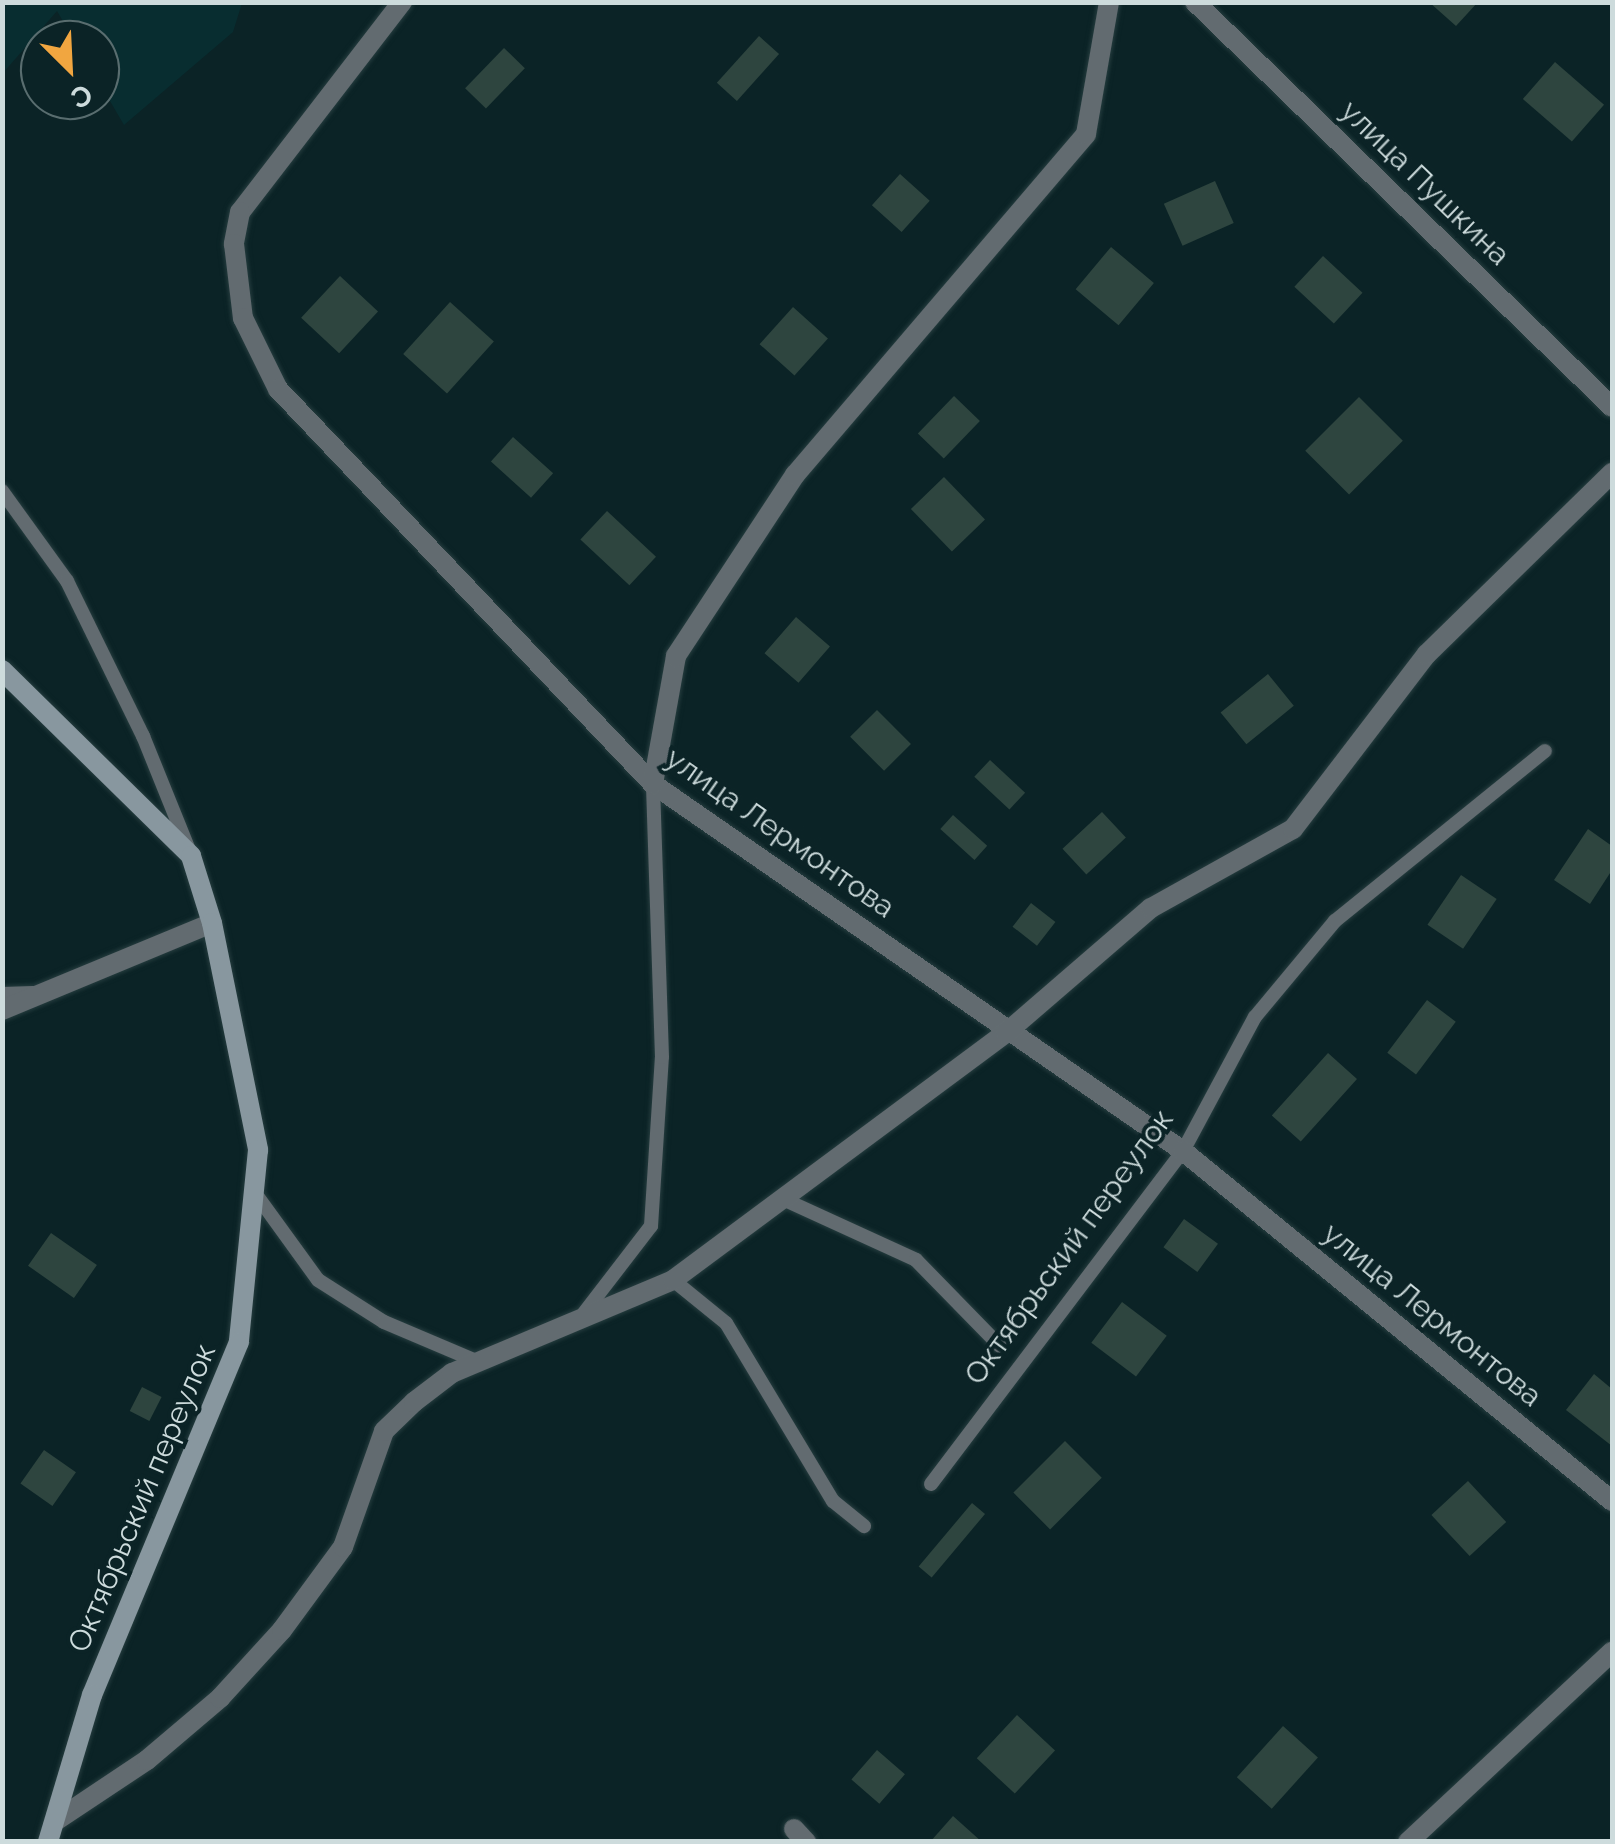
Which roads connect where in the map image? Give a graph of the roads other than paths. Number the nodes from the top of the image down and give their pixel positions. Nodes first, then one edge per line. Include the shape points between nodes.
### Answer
1 (402, 2) edge
2 (1109, 2) edge
3 (1195, 2) edge
4 (1612, 407) edge
5 (1612, 474) edge
6 (2, 491) edge
7 (2, 670) edge
8 (1546, 751) dead end
9 (653, 784) junction
10 (191, 856) junction
11 (212, 923) junction
12 (49, 993) junction
13 (2, 994) edge
14 (2, 1010) edge
15 (1006, 1034) junction
16 (1183, 1151) junction
17 (255, 1193) junction
18 (783, 1199) junction
19 (672, 1280) junction
20 (584, 1313) junction
21 (1000, 1346) dead end
22 (476, 1361) junction
23 (931, 1484) dead end
24 (1612, 1501) edge
25 (864, 1526) dead end
26 (1612, 1652) edge
27 (57, 1820) junction
28 (48, 1842) edge
29 (1408, 1842) edge

1 - 9 street, улица Лермонтова via 240,212 234,244 243,318 278,389
2 - 9 street via 1086,134 795,475 676,656
3 - 4 street, улица Пушкина
5 - 15 street via 1428,654 1293,829 1151,908
6 - 10 lane via 68,581 144,736
7 - 10 street
8 - 16 lane, Октябрьский переулок via 1334,921 1255,1017
9 - 15 street, улица Лермонтова
9 - 20 lane via 662,1057 652,1226
10 - 11 street, Октябрьский переулок
11 - 12 street
11 - 17 street, Октябрьский переулок via 258,1150
12 - 13 lane
12 - 14 street
15 - 16 street, улица Лермонтова
15 - 18 street
16 - 23 lane, Октябрьский переулок
16 - 24 street, улица Лермонтова
17 - 22 lane via 318,1280 384,1322
17 - 27 street, Октябрьский переулок via 239,1342 92,1695
18 - 19 street
18 - 21 lane via 916,1260
19 - 20 street
19 - 25 lane via 726,1322 832,1501
20 - 22 street
22 - 27 street via 384,1430 343,1547 282,1630 220,1698 148,1760
26 - 29 street
27 - 28 street, Октябрьский переулок

